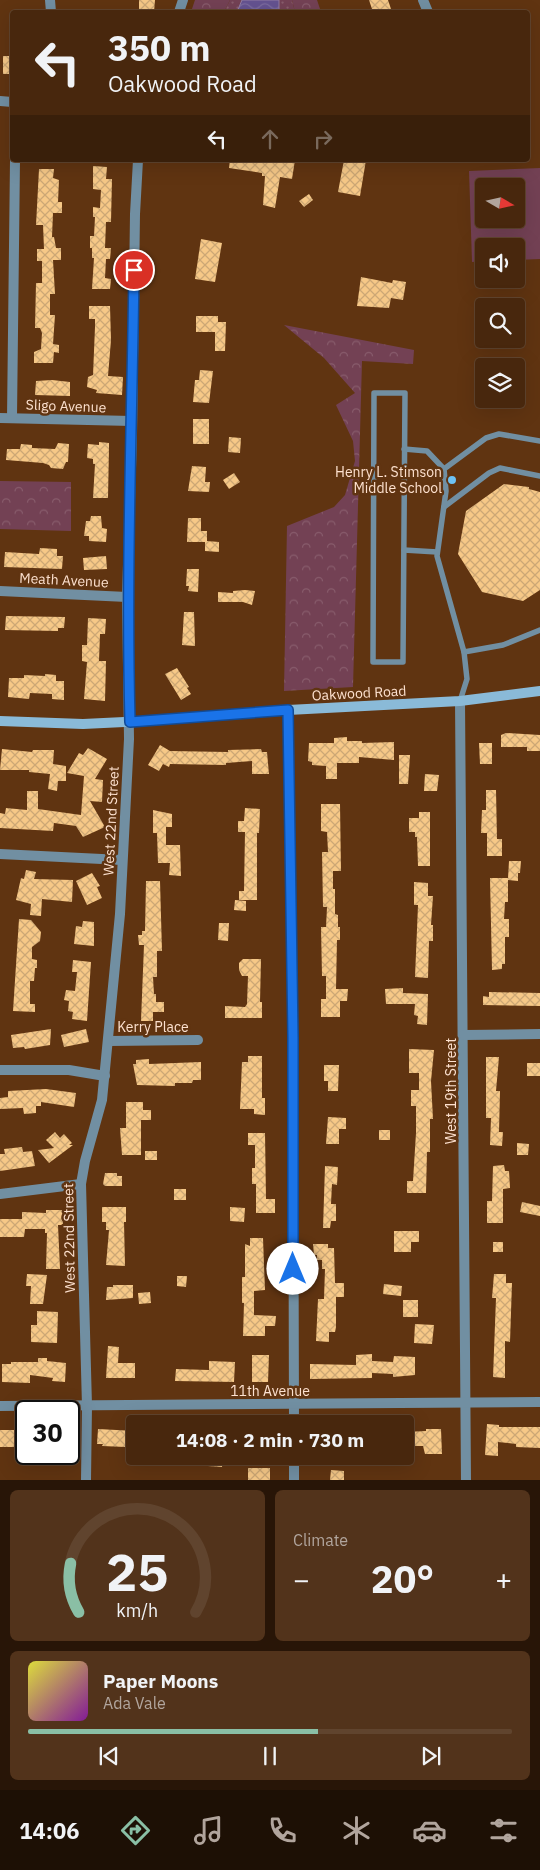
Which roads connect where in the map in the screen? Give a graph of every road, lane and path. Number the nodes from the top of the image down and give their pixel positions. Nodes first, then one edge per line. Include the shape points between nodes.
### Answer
1 (15, 162) edge
2 (138, 162) edge
3 (0, 418) edge
4 (12, 418) junction
5 (132, 422) junction
6 (540, 441) edge
7 (404, 449) junction
8 (444, 469) junction
9 (540, 476) edge
10 (444, 507) junction
11 (404, 550) junction
12 (437, 552) junction
13 (0, 591) edge
14 (127, 597) junction
15 (540, 630) edge
16 (464, 652) junction
17 (540, 691) edge
18 (460, 701) junction
19 (288, 710) junction
20 (0, 721) edge
21 (130, 722) junction
22 (0, 854) edge
23 (122, 860) junction
24 (540, 1034) edge
25 (464, 1035) junction
26 (198, 1040) dead end
27 (109, 1041) junction
28 (0, 1070) edge
29 (105, 1076) junction
30 (81, 1184) junction
31 (0, 1194) edge
32 (465, 1402) junction
33 (540, 1402) edge
34 (293, 1405) junction
35 (0, 1406) edge
36 (87, 1406) junction
37 (294, 1415) edge
38 (294, 1465) edge
39 (86, 1480) edge
40 (294, 1480) edge
41 (466, 1480) edge

1 - 4 street
2 - 5 street, West 22nd Street
3 - 4 street, Sligo Avenue
4 - 5 street, Sligo Avenue
5 - 14 street, West 22nd Street
6 - 8 lane via 499,434 486,438
7 - 8 lane via 427,451
7 - 11 lane
7 - 11 lane via 405,393 374,393 373,662 403,662
8 - 10 lane
9 - 10 lane via 500,468
10 - 12 lane
11 - 12 lane
12 - 16 lane
13 - 14 street, Meath Avenue
14 - 21 street, West 22nd Street
15 - 16 lane via 503,645
16 - 18 lane via 467,679
17 - 18 main road, Oakwood Road
18 - 19 main road, Oakwood Road
18 - 25 street, West 19th Street
19 - 21 main road, Oakwood Road
19 - 34 street via 293,1037
20 - 21 main road, Oakwood Road
21 - 23 street, West 22nd Street
22 - 23 street
23 - 27 street, West 22nd Street
24 - 25 street
25 - 32 street, West 19th Street
26 - 27 street, Kerry Place
27 - 29 street, West 22nd Street
28 - 29 street via 70,1070
29 - 30 street, West 22nd Street
30 - 31 street
30 - 36 street, West 22nd Street
32 - 33 street, 11th Avenue
32 - 34 street, 11th Avenue
32 - 41 street, West 19th Street
34 - 36 street, 11th Avenue
34 - 37 street
35 - 36 street, 11th Avenue
36 - 39 street, West 22nd Street
38 - 40 street

